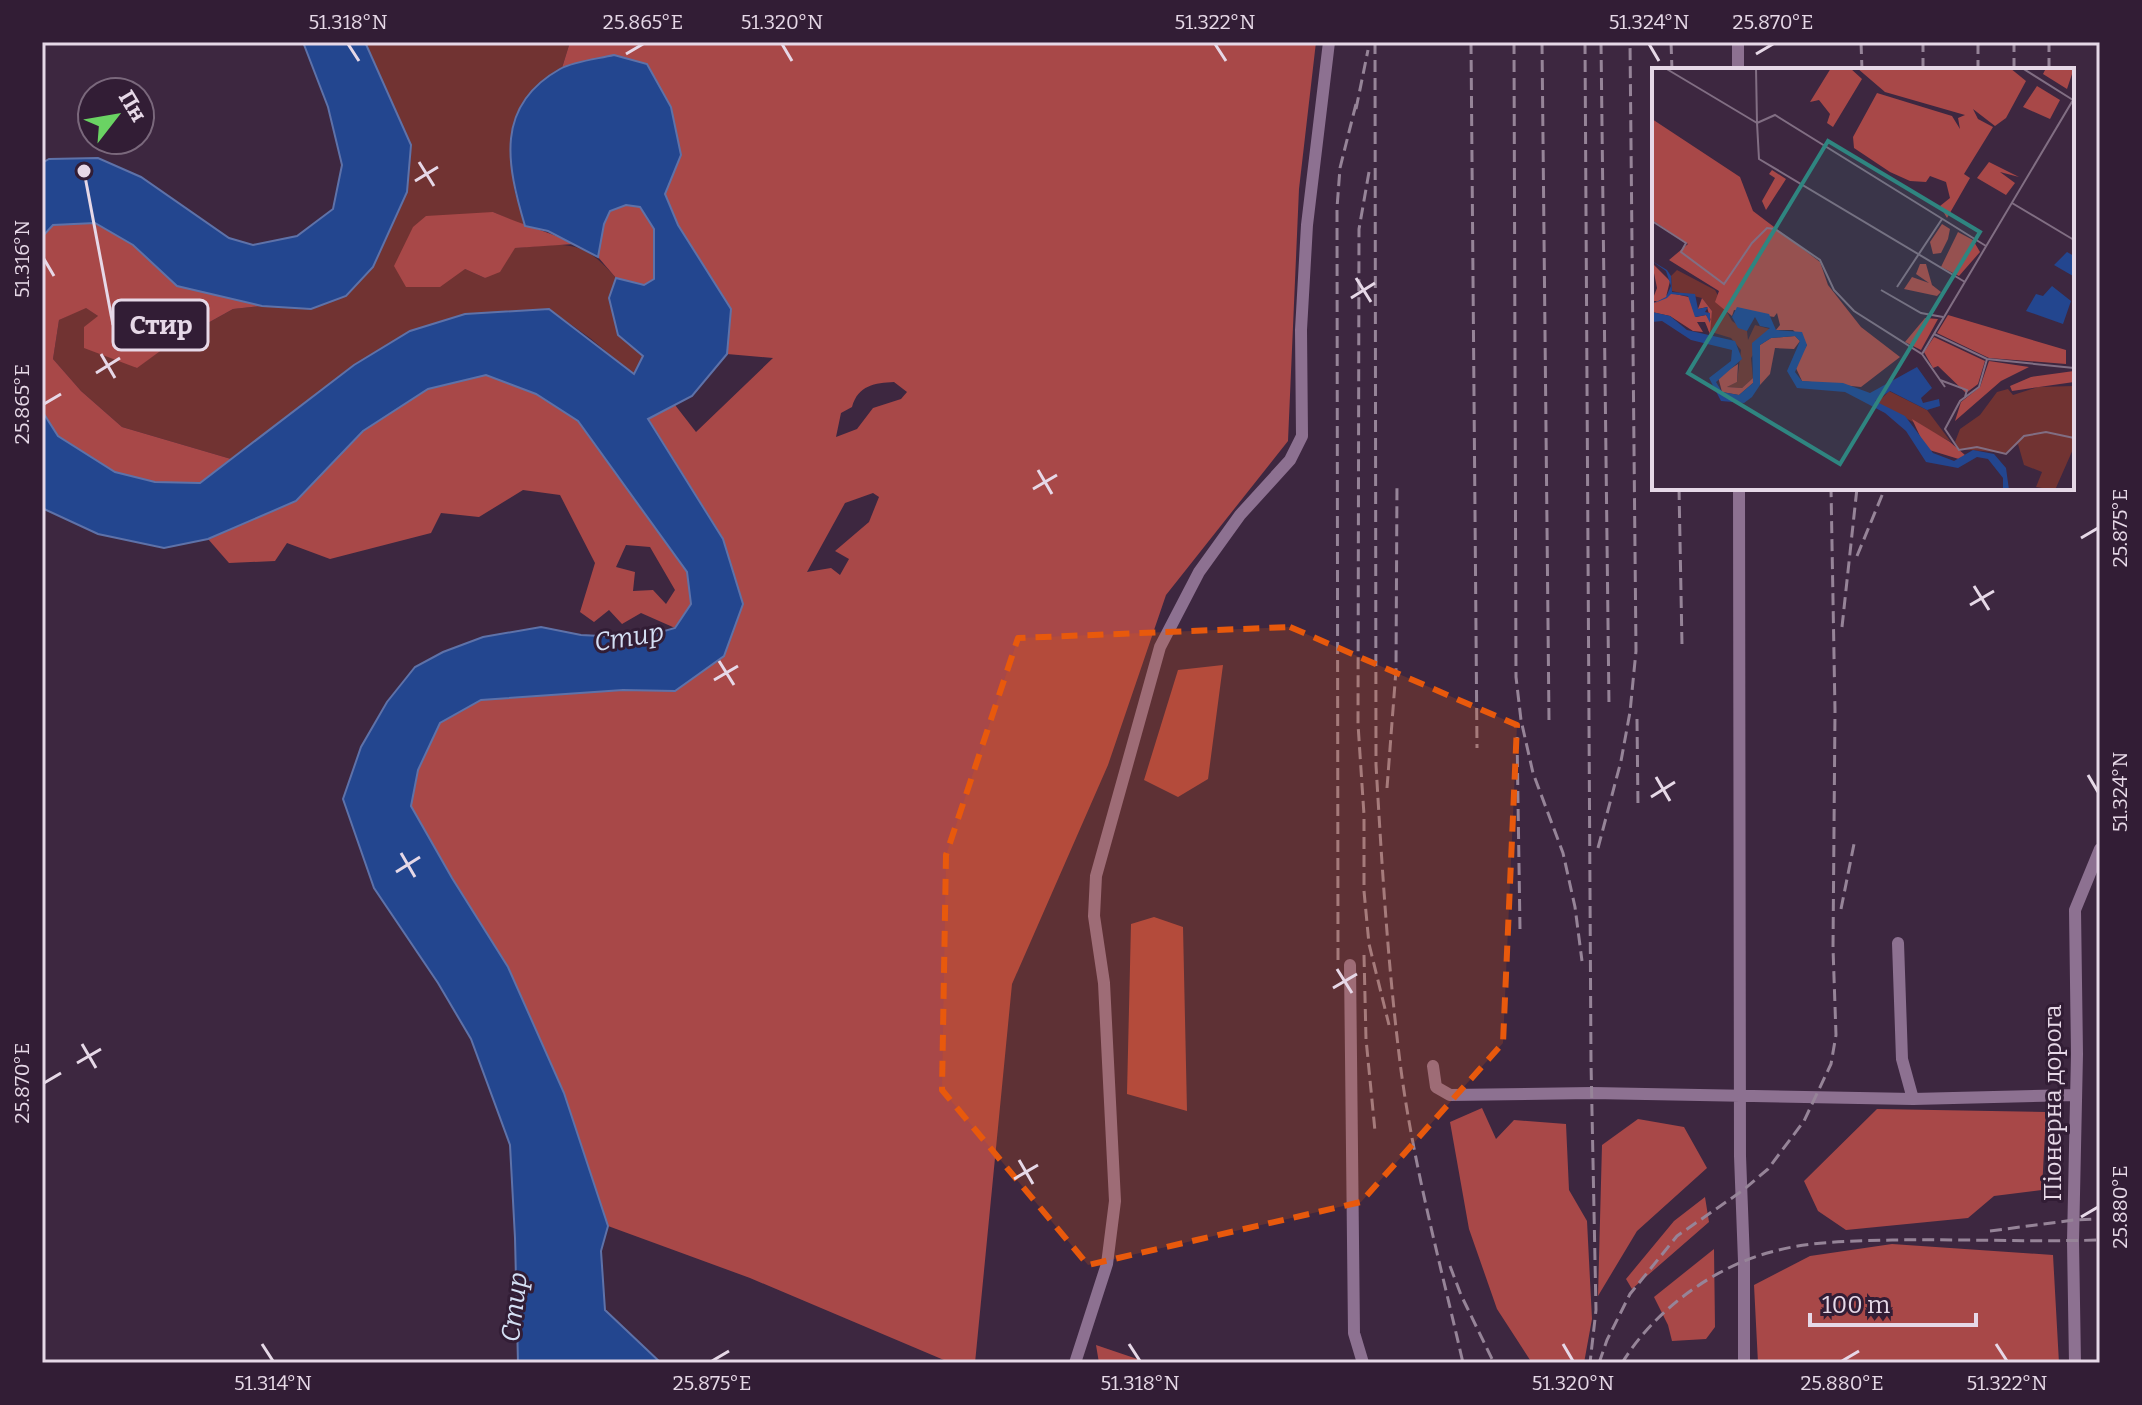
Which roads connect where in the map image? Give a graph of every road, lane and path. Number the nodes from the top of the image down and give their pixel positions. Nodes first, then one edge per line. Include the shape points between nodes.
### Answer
1 (1329, 42) edge
2 (1738, 42) edge
3 (1738, 68) edge
4 (1739, 490) edge
5 (2100, 849) edge
6 (1898, 943) dead end
7 (1350, 965) dead end
8 (1433, 1066) dead end
9 (2076, 1095) junction
10 (1740, 1096) junction
11 (1913, 1099) junction
12 (1075, 1363) edge
13 (1363, 1363) edge
14 (1744, 1363) edge
15 (2075, 1363) edge

1 - 12 street via 1307,225 1302,436 1290,460 1240,515 1199,572 1160,647 1096,876 1094,916 1104,983 1115,1201 1107,1264
2 - 3 street
4 - 10 street
5 - 9 street, Піонерна дорога via 2075,910
6 - 11 street via 1902,1059
7 - 13 street via 1354,1333
8 - 10 street via 1436,1087 1450,1095
9 - 11 street
9 - 15 street, Піонерна дорога
10 - 11 street
10 - 14 street

